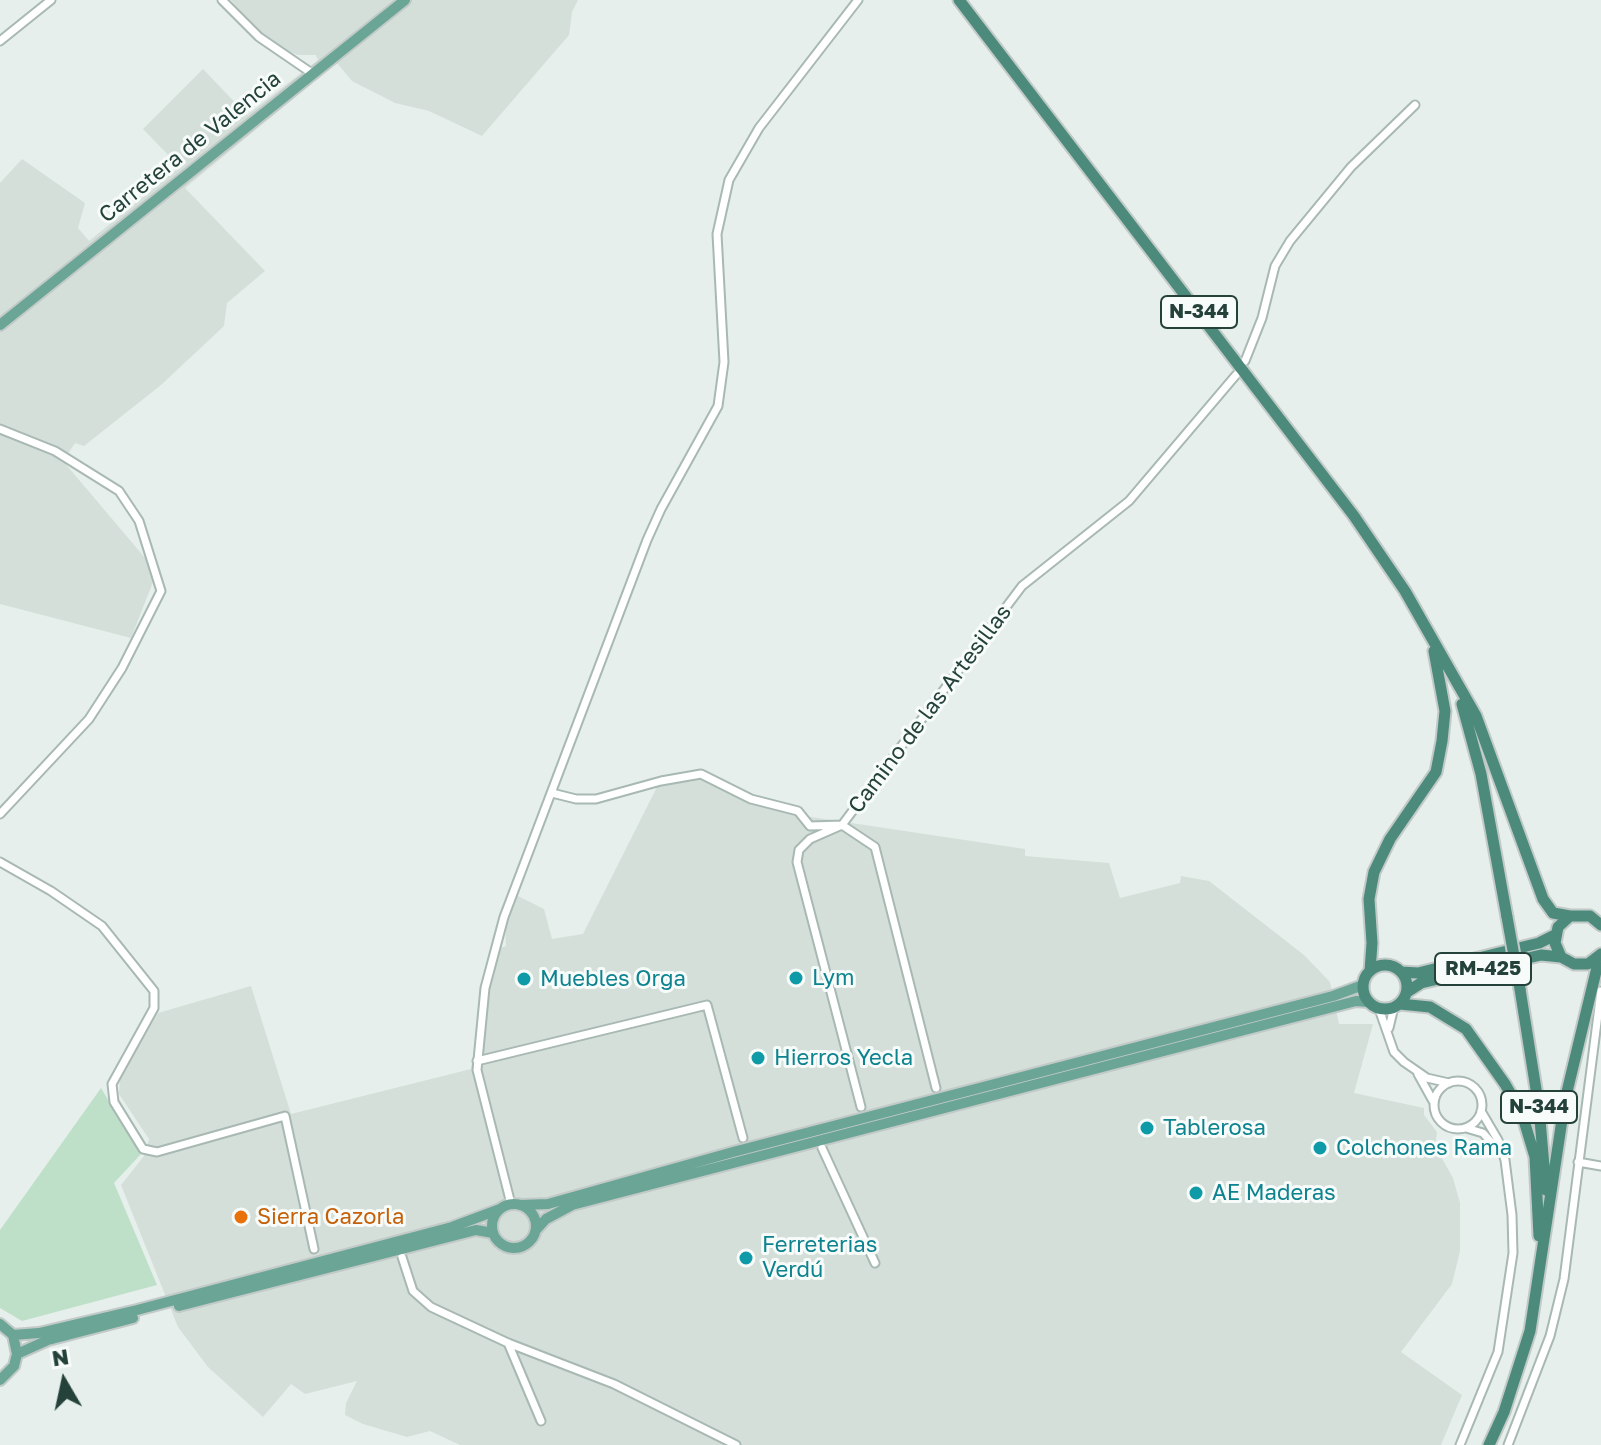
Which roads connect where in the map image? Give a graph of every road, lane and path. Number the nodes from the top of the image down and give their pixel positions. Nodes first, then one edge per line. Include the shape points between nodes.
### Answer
1 (51, 0) edge
2 (222, 0) edge
3 (405, 0) edge
4 (858, 0) edge
5 (959, 0) edge
6 (0, 41) edge
7 (313, 74) junction
8 (1415, 105) dead end
9 (0, 325) edge
10 (1245, 361) dead end
11 (1236, 375) dead end
12 (0, 429) edge
13 (1429, 632) junction
14 (1448, 666) junction
15 (552, 793) junction
16 (0, 814) edge
17 (842, 825) junction
18 (0, 862) edge
19 (1570, 916) junction
20 (1599, 922) edge
21 (1555, 935) junction
22 (1601, 954) edge
23 (1561, 957) junction
24 (1370, 971) junction
25 (1401, 972) junction
26 (1363, 985) junction
27 (1601, 991) edge
28 (1407, 992) junction
29 (1368, 1002) junction
30 (1397, 1006) junction
31 (1379, 1009) junction
32 (1389, 1034) junction
33 (477, 1061) junction
34 (1417, 1072) junction
35 (1449, 1083) junction
36 (936, 1088) dead end
37 (1434, 1105) junction
38 (861, 1107) dead end
39 (1481, 1111) junction
40 (1466, 1128) junction
41 (743, 1138) dead end
42 (822, 1148) dead end
43 (1505, 1160) junction
44 (1578, 1162) junction
45 (1601, 1166) edge
46 (510, 1206) junction
47 (1546, 1227) junction
48 (536, 1230) junction
49 (493, 1233) junction
50 (314, 1249) dead end
51 (402, 1257) dead end
52 (875, 1263) dead end
53 (1541, 1276) junction
54 (0, 1324) edge
55 (13, 1335) junction
56 (508, 1343) junction
57 (17, 1354) junction
58 (0, 1380) edge
59 (541, 1421) dead end
60 (736, 1445) edge
61 (1460, 1445) edge
62 (1489, 1445) edge
63 (1508, 1445) edge

1 - 6 street
2 - 7 street via 259,37
3 - 7 main road, Carretera de Valencia
4 - 15 street via 759,128 729,180 717,234 724,362 718,406 661,509
5 - 13 highway, N-344 via 1354,516
7 - 9 main road, Carretera de Valencia
8 - 10 street via 1351,167 1290,241 1275,266
11 - 17 street, Camino de las Artesillas via 1141,489 1022,586
12 - 16 street via 55,451 119,491 139,521 161,591 97,708
13 - 14 highway, N-344
13 - 24 highway via 1442,681 1442,741 1436,772 1374,872
14 - 19 highway via 1476,716 1543,899 1553,913
14 - 47 highway, N-344, bridge via 1471,733 1520,989 1545,1164
15 - 17 street, Camino de las Artesillas via 596,799 701,774 751,799 798,811 810,826
15 - 33 street via 504,917 485,988
17 - 36 street via 875,847
17 - 38 street via 810,839 799,850 797,862
18 - 50 street via 102,926 154,991 154,1008 112,1084 114,1102 143,1149 157,1152 285,1116
19 - 20 highway via 1583,914
19 - 21 highway
21 - 23 highway
21 - 25 highway, RM-425 via 1443,967
22 - 23 highway via 1581,965
22 - 47 highway via 1565,1100
23 - 28 highway, RM-425 via 1541,955 1421,983
24 - 25 highway via 1382,965
24 - 26 highway
25 - 28 highway
26 - 29 highway
26 - 46 main road via 548,1204
27 - 44 street
28 - 30 highway
29 - 31 highway
29 - 48 main road via 1336,1006 572,1205
30 - 31 highway
30 - 32 street
30 - 53 highway via 1430,1007 1466,1029 1522,1114 1539,1184
31 - 32 street
32 - 34 street via 1394,1052
33 - 41 street via 707,1005
33 - 46 street
34 - 35 street
34 - 37 street
35 - 37 street via 1438,1092
35 - 39 street via 1464,1082 1477,1090
37 - 40 street via 1447,1126
39 - 40 street
39 - 43 street
40 - 43 street via 1492,1141
42 - 52 street
43 - 61 street via 1513,1236 1505,1318 1493,1367
44 - 45 street
44 - 63 street via 1564,1279
46 - 48 main road via 531,1211
46 - 49 main road via 494,1217
46 - 55 main road via 452,1227 137,1310
47 - 53 highway, N-344
48 - 49 main road via 530,1242 516,1248 502,1244
49 - 57 main road via 476,1230 439,1239 52,1338
51 - 56 street via 418,1297
53 - 62 highway, N-344 via 1524,1355
54 - 55 main road
55 - 57 main road
56 - 59 street
56 - 60 street via 614,1384
57 - 58 main road via 14,1366

